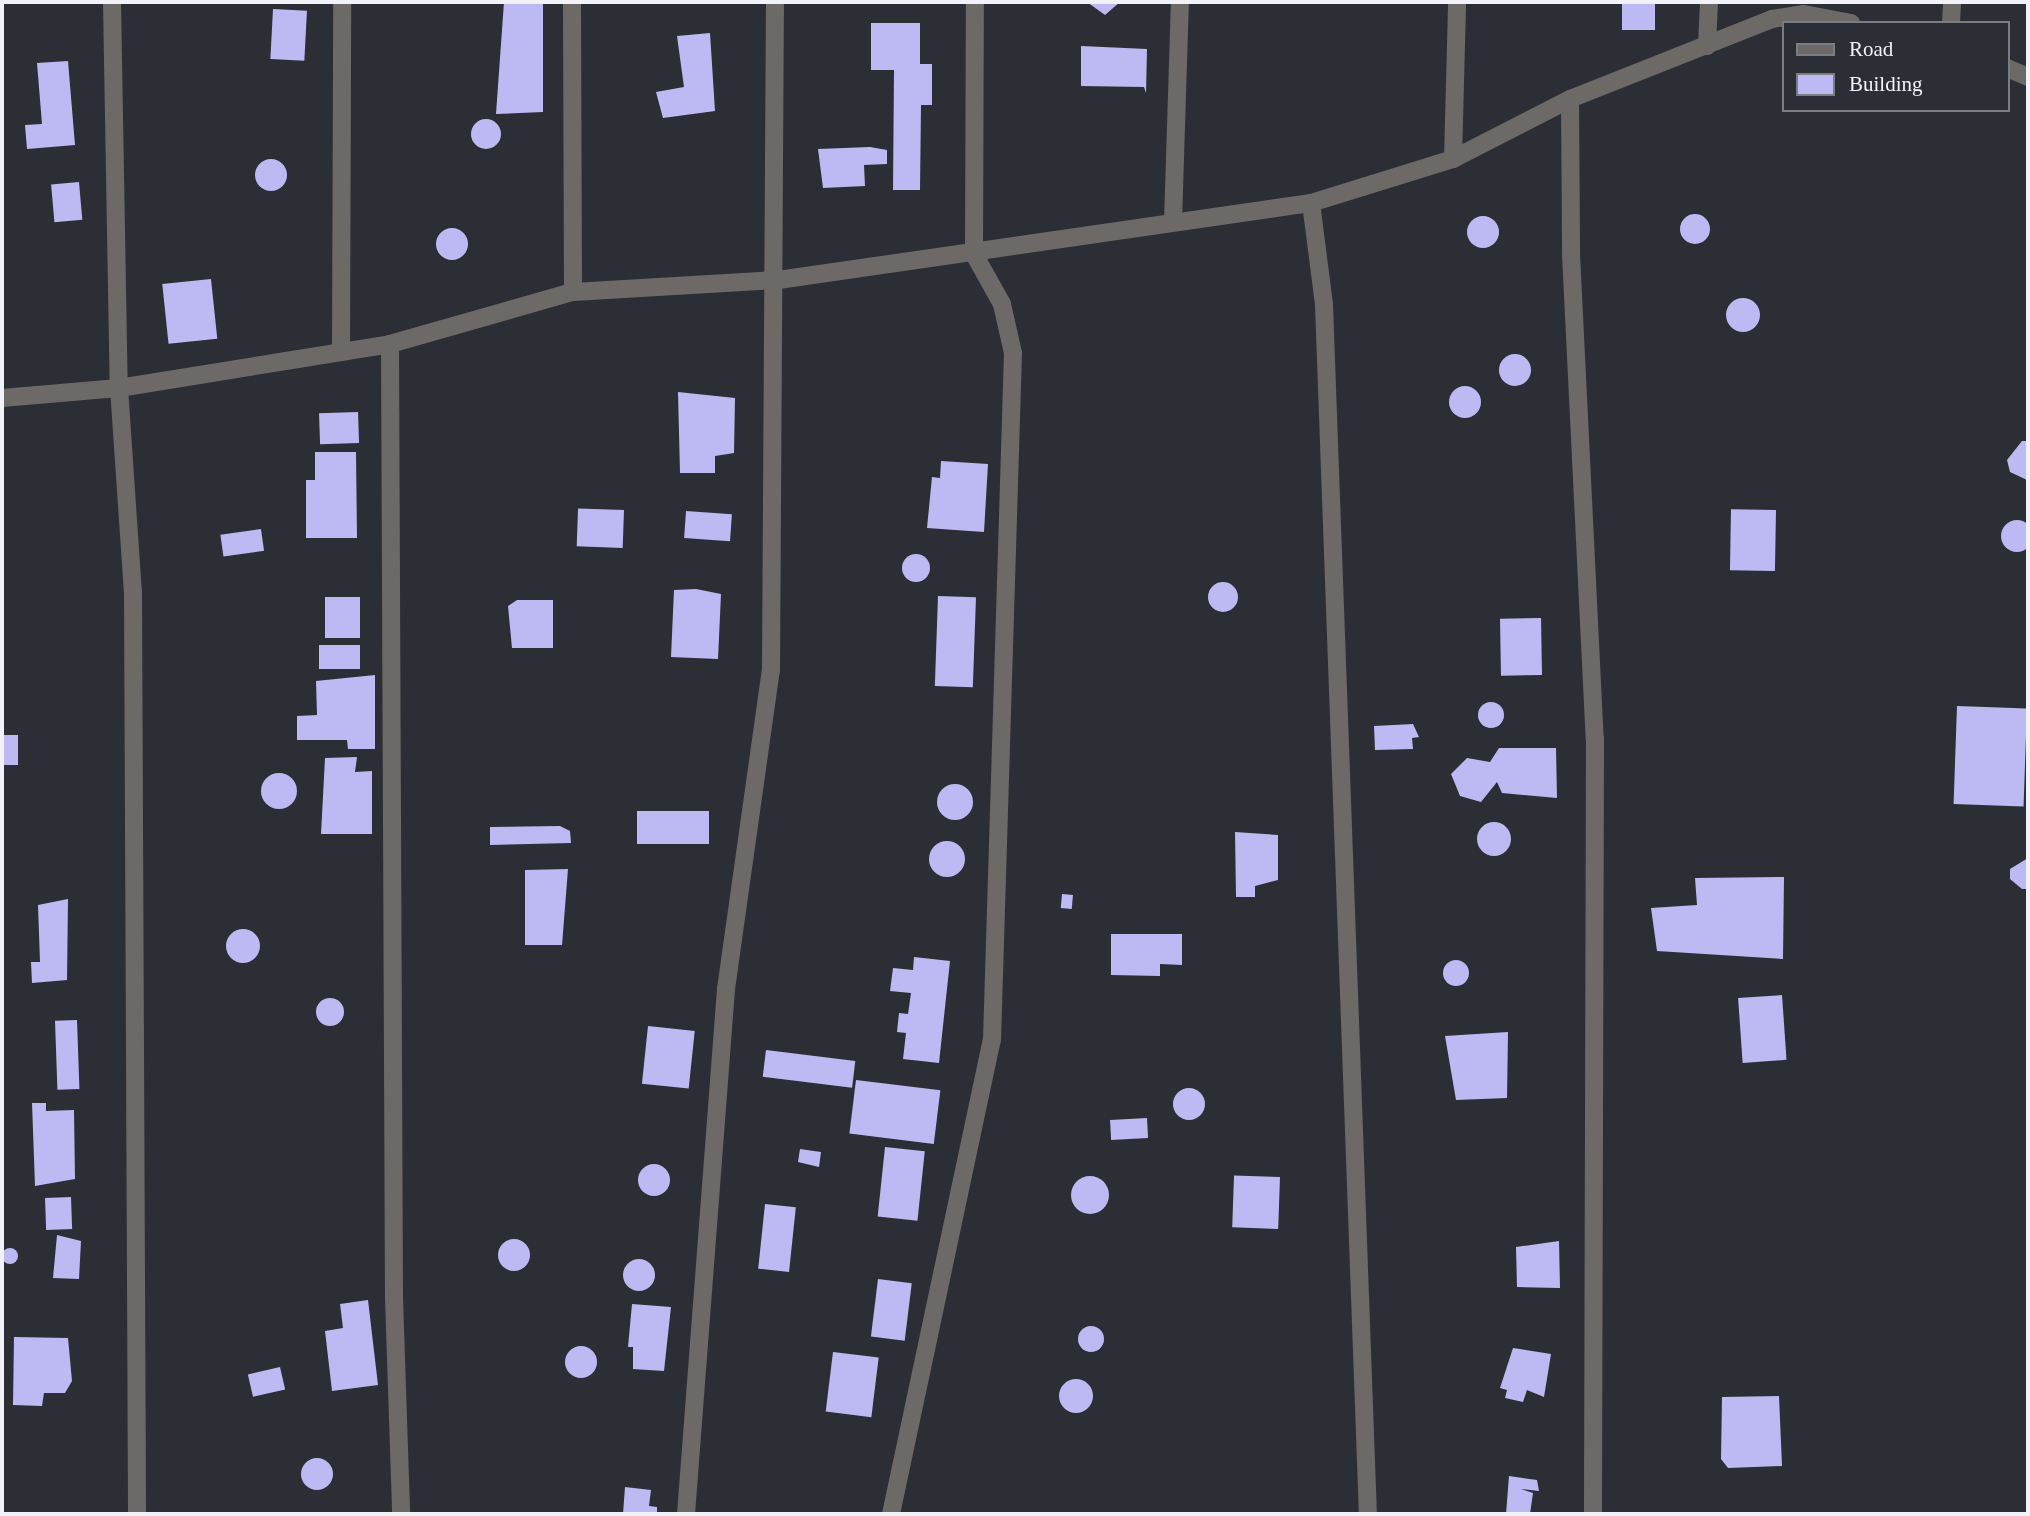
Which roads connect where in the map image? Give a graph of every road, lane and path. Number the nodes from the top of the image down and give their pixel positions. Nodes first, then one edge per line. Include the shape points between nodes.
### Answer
1 (112, 2) edge
2 (342, 2) edge
3 (572, 2) edge
4 (775, 2) edge
5 (975, 2) edge
6 (1180, 2) edge
7 (1457, 2) edge
8 (1709, 2) edge
9 (1952, 2) edge
10 (1782, 21) edge
11 (1783, 21) edge
12 (1841, 21) edge
13 (1951, 21) edge
14 (1707, 46) junction
15 (2009, 69) edge
16 (2028, 77) edge
17 (1570, 99) junction
18 (1453, 159) junction
19 (1311, 203) junction
20 (1173, 222) junction
21 (974, 254) junction
22 (778, 280) junction
23 (573, 292) junction
24 (390, 344) junction
25 (341, 352) junction
26 (119, 388) junction
27 (2, 398) edge
28 (137, 1514) edge
29 (401, 1514) edge
30 (686, 1514) edge
31 (891, 1514) edge
32 (1368, 1514) edge
33 (1593, 1514) edge

1 - 26 street
2 - 25 street
3 - 23 street
4 - 22 street
5 - 21 street
6 - 20 street
7 - 18 street
8 - 14 street
9 - 13 street
10 - 14 street
11 - 12 street via 1804,14
14 - 17 street
15 - 16 street
17 - 18 street
17 - 33 street via 1571,254 1595,738
18 - 19 street
19 - 20 street
19 - 32 street via 1324,305
20 - 21 street
21 - 22 street
21 - 31 street via 1002,304 1013,353 992,1040
22 - 23 street
22 - 30 street via 771,670 726,989
23 - 24 street
24 - 25 street
24 - 29 street via 394,1298
25 - 26 street
26 - 27 street
26 - 28 street via 133,592

